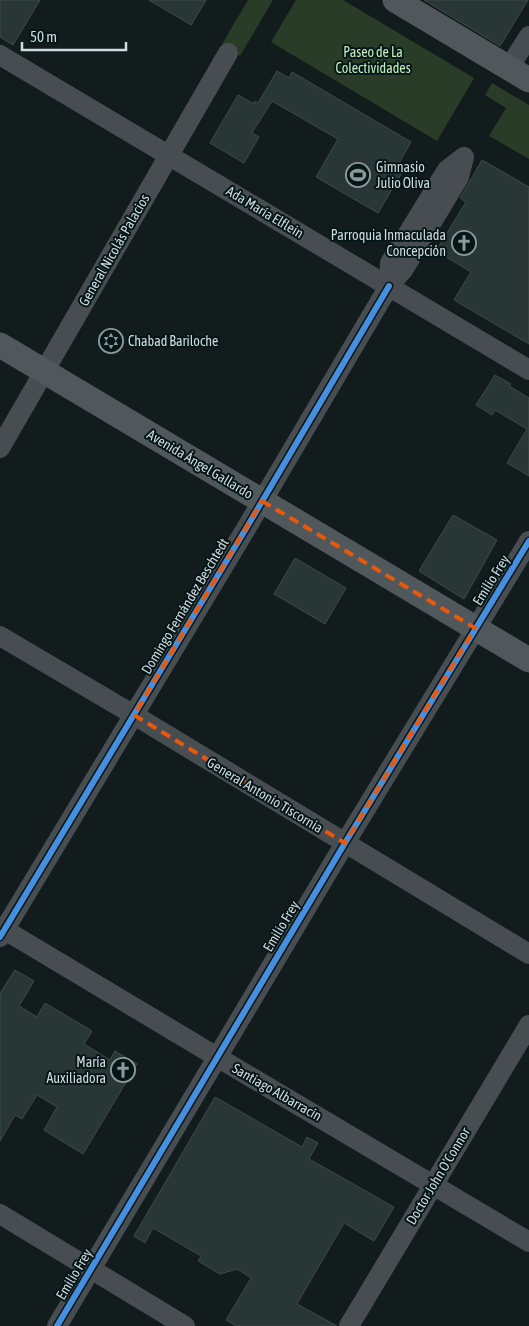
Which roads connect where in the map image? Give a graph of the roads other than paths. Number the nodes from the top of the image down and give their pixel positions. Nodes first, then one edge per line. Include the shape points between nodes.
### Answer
1 (395, 0) edge
2 (529, 36) edge
3 (228, 52) dead end
4 (0, 55) edge
5 (519, 74) edge
6 (168, 155) junction
7 (389, 286) junction
8 (0, 345) edge
9 (529, 370) edge
10 (45, 372) junction
11 (0, 448) edge
12 (262, 502) junction
13 (529, 541) edge
14 (476, 628) junction
15 (0, 636) edge
16 (529, 660) edge
17 (134, 715) junction
18 (345, 843) junction
19 (1, 931) edge
20 (529, 954) edge
21 (529, 1026) edge
22 (217, 1058) junction
23 (433, 1184) junction
24 (0, 1214) edge
25 (529, 1242) edge
26 (91, 1269) junction
27 (57, 1326) edge
28 (185, 1326) edge
29 (348, 1326) edge

1 - 5 main road
2 - 5 street
3 - 6 street, General Nicolás Palacios
4 - 6 street, Ada María Elflein
6 - 7 street, Ada María Elflein
6 - 10 street, General Nicolás Palacios
7 - 7 street, Domingo Fernández Beschtedt via 390,263 448,170 464,157 459,177 403,270
7 - 9 street, Ada María Elflein
7 - 12 street, Domingo Fernández Beschtedt
8 - 10 main road, Avenida Ángel Gallardo
10 - 11 street, General Nicolás Palacios
10 - 12 main road, Avenida Ángel Gallardo
12 - 14 main road, Avenida Ángel Gallardo
12 - 17 street, Domingo Fernández Beschtedt
13 - 14 street, Emilio Frey
14 - 16 main road, Avenida Ángel Gallardo
14 - 18 street, Emilio Frey
15 - 17 street, General Antonio Tiscornia
17 - 18 street, General Antonio Tiscornia
17 - 19 street, Domingo Fernández Beschtedt
18 - 20 street, General Antonio Tiscornia
18 - 22 street, Emilio Frey
19 - 22 street, Santiago Albarracín
21 - 23 street, Doctor John O'Connor
22 - 23 street, Santiago Albarracín
22 - 26 street, Emilio Frey
23 - 25 street, Santiago Albarracín
23 - 29 street, Doctor John O'Connor
24 - 26 street
26 - 27 street, Emilio Frey
26 - 28 street

